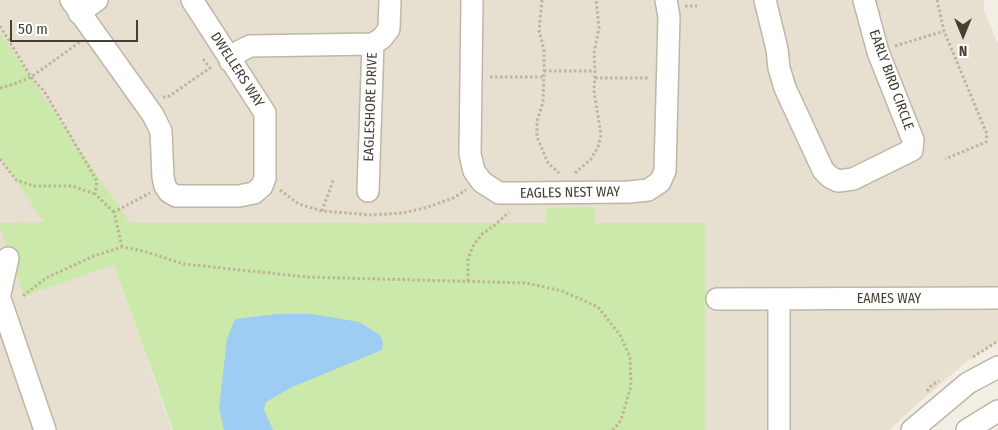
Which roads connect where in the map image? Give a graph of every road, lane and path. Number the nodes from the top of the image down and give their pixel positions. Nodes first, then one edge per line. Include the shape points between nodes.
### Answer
1 (97, 0) edge
2 (192, 0) edge
3 (390, 0) edge
4 (472, 0) edge
5 (542, 0) edge
6 (596, 0) edge
7 (666, 0) edge
8 (765, 0) edge
9 (864, 0) edge
10 (937, 0) edge
11 (75, 6) edge
12 (0, 26) edge
13 (944, 31) junction
14 (87, 37) dead end
15 (373, 44) junction
16 (887, 49) dead end
17 (203, 59) dead end
18 (230, 61) junction
19 (544, 71) junction
20 (595, 71) junction
21 (31, 77) junction
22 (488, 77) dead end
23 (544, 77) junction
24 (595, 78) junction
25 (667, 78) junction
26 (0, 88) edge
27 (160, 96) dead end
28 (0, 159) edge
29 (945, 159) dead end
30 (570, 174) dead end
31 (565, 175) dead end
32 (334, 178) dead end
33 (157, 189) dead end
34 (368, 191) dead end
35 (95, 194) junction
36 (511, 207) dead end
37 (322, 211) dead end
38 (114, 212) junction
39 (122, 247) junction
40 (8, 258) dead end
41 (468, 281) junction
42 (0, 294) edge
43 (22, 296) dead end
44 (998, 298) edge
45 (0, 299) edge
46 (717, 299) dead end
47 (779, 300) junction
48 (998, 367) edge
49 (998, 411) edge
50 (45, 430) edge
51 (613, 430) edge
52 (779, 430) edge
53 (912, 430) edge
54 (967, 430) edge

1 - 11 street
2 - 18 street, DWELLERS WAY
3 - 15 street, EAGLESHORE DRIVE via 389,30
4 - 25 street, EAGLES NEST WAY via 470,154 474,171 482,182 499,193 648,190 660,182 665,171
5 - 19 path via 539,31 544,49
6 - 20 path via 599,28 594,53
7 - 25 street, EAGLES NEST WAY via 669,17
8 - 9 street, EARLY BIRD CIRCLE via 785,88 823,170 838,181 853,179 912,150 913,140 878,52
10 - 13 path
11 - 18 street, DWELLERS WAY via 161,131 165,186 176,196 239,196 254,193 262,186 265,178 265,113
12 - 21 path
13 - 16 path
13 - 29 path via 987,134 986,142
14 - 21 path
15 - 18 street via 250,46
15 - 34 street, EAGLESHORE DRIVE
17 - 27 path via 210,68 168,97
19 - 20 path
19 - 23 path
20 - 24 path
21 - 26 path
21 - 35 path via 44,92 97,181
22 - 23 path
23 - 31 path via 537,137 548,163
24 - 25 path
24 - 30 path via 601,135 598,147 591,159
28 - 35 path via 16,180 34,186 72,186
32 - 37 path
33 - 38 path
35 - 38 path
36 - 41 path via 473,246 468,259
38 - 39 path
39 - 41 path via 184,264 288,275
39 - 43 path via 46,278
40 - 42 street
41 - 51 path via 526,283 562,291 598,307 620,335 630,357 631,386 621,420
44 - 47 street, EAMES WAY
45 - 50 street
46 - 47 street, EAMES WAY
47 - 52 street
48 - 53 street via 968,383
49 - 54 street

